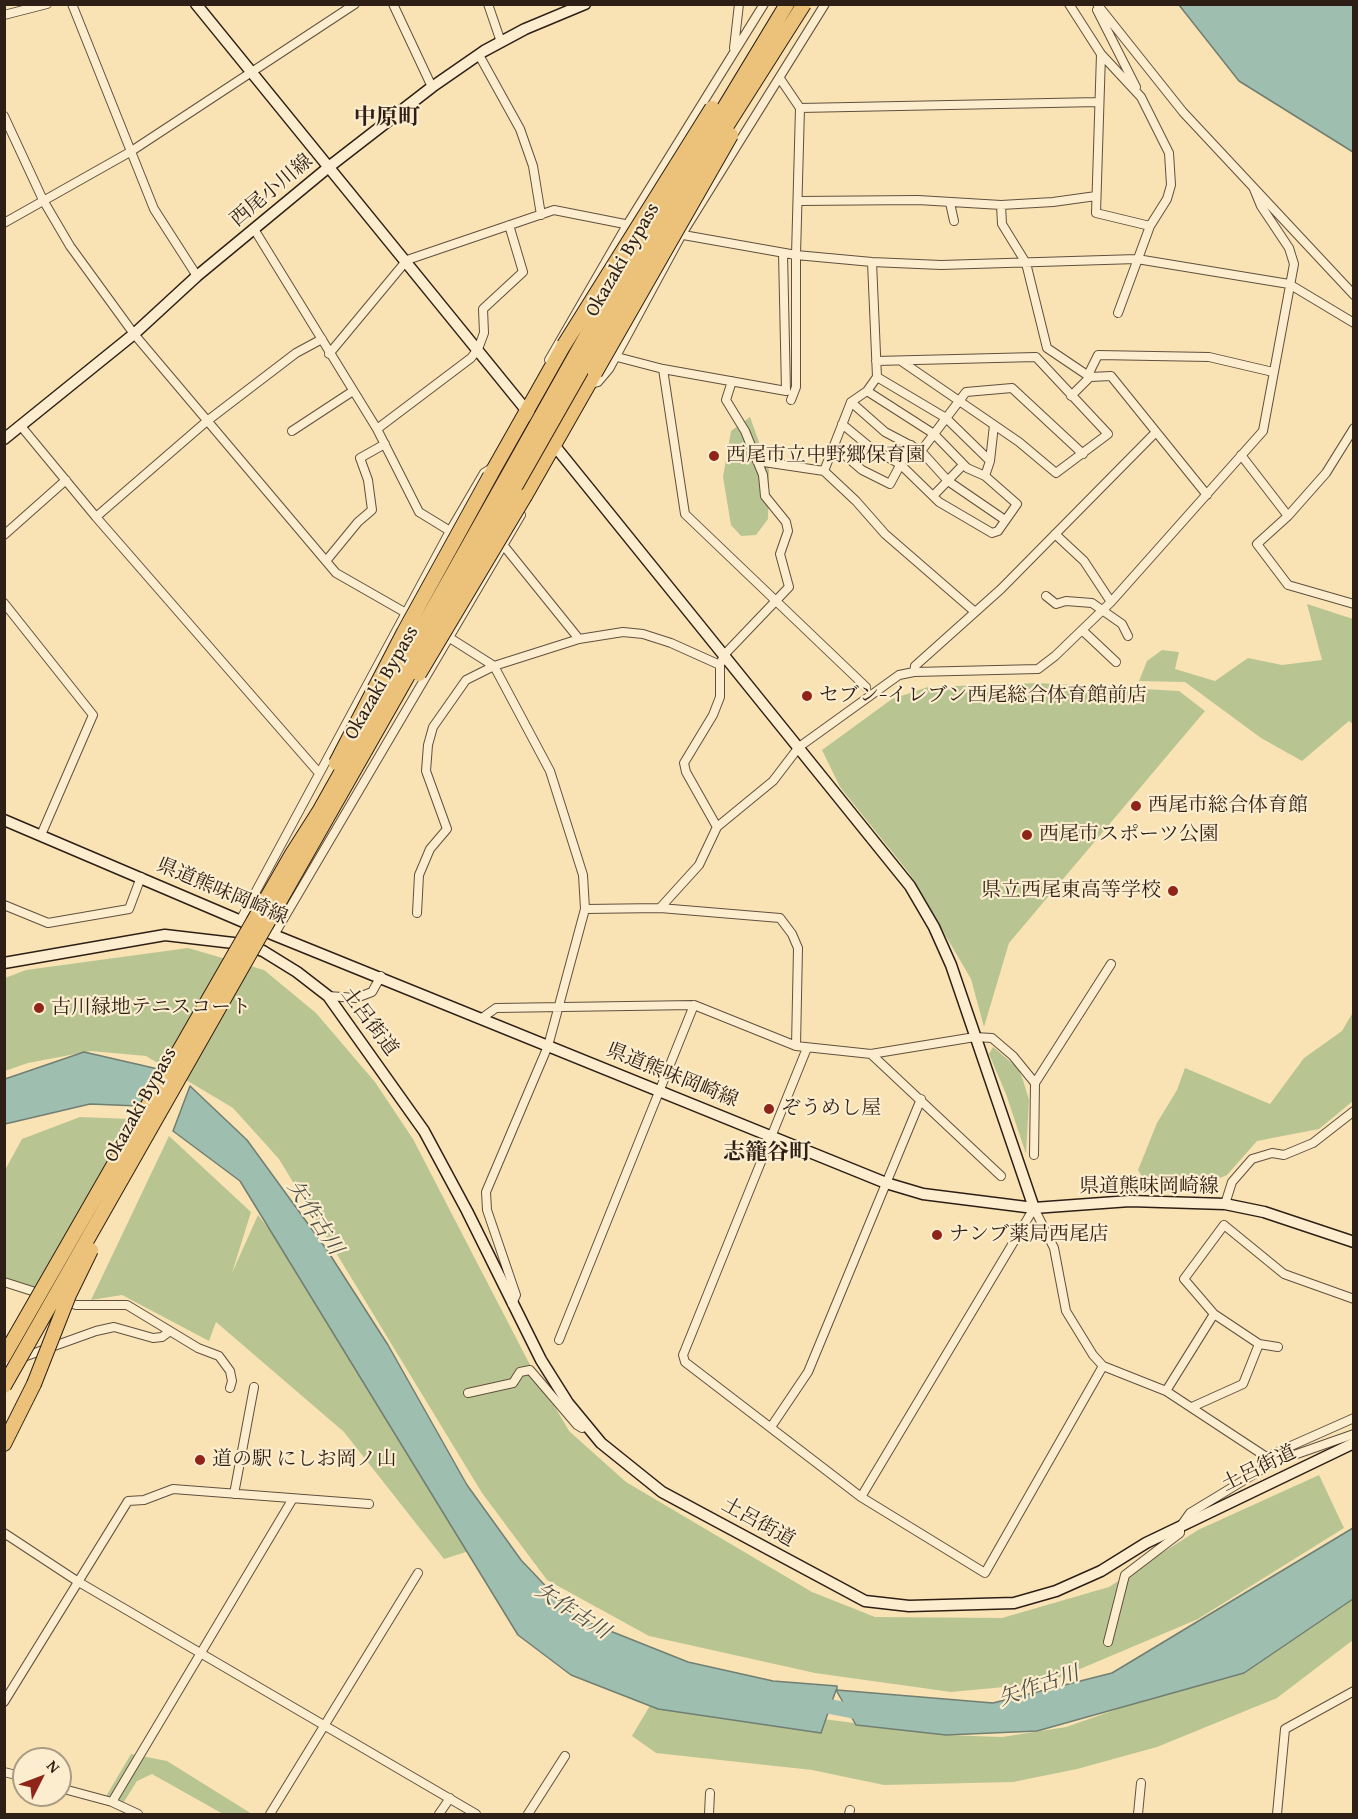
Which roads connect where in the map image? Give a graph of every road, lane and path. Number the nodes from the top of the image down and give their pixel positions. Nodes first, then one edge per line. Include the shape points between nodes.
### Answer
1 (47, 4) edge
2 (72, 4) edge
3 (196, 4) edge
4 (355, 4) edge
5 (393, 4) edge
6 (488, 4) edge
7 (585, 4) edge
8 (739, 4) edge
9 (764, 4) edge
10 (787, 4) edge
11 (804, 4) edge
12 (825, 4) edge
13 (1069, 4) edge
14 (1096, 4) edge
15 (4, 15) edge
16 (501, 42) junction
17 (734, 53) junction
18 (1101, 54) junction
19 (479, 55) junction
20 (752, 58) junction
21 (254, 73) junction
22 (781, 80) junction
23 (432, 87) junction
24 (748, 92) junction
25 (1141, 97) junction
26 (1099, 102) junction
27 (800, 108) junction
28 (4, 116) edge
29 (130, 152) junction
30 (330, 166) junction
31 (1254, 189) junction
32 (1096, 196) junction
33 (43, 200) junction
34 (798, 201) junction
35 (950, 203) junction
36 (1001, 205) junction
37 (541, 215) junction
38 (954, 221) dead end
39 (4, 223) edge
40 (509, 225) junction
41 (627, 225) junction
42 (1150, 226) junction
43 (254, 229) junction
44 (682, 234) junction
45 (783, 253) junction
46 (796, 255) junction
47 (1137, 259) junction
48 (407, 260) junction
49 (872, 262) junction
50 (1026, 263) junction
51 (197, 276) junction
52 (1289, 284) junction
53 (1353, 295) edge
54 (1118, 313) dead end
55 (1353, 324) edge
56 (134, 334) junction
57 (322, 339) junction
58 (478, 349) junction
59 (329, 354) junction
60 (617, 357) junction
61 (901, 361) junction
62 (876, 362) junction
63 (663, 369) junction
64 (1273, 372) junction
65 (1089, 376) junction
66 (877, 377) junction
67 (591, 379) junction
68 (732, 381) junction
69 (543, 382) junction
70 (353, 391) junction
71 (867, 391) junction
72 (1071, 396) junction
73 (791, 400) dead end
74 (958, 400) junction
75 (850, 402) junction
76 (527, 411) junction
77 (946, 418) junction
78 (207, 421) junction
79 (842, 424) junction
80 (20, 425) junction
81 (994, 425) junction
82 (1353, 428) edge
83 (377, 429) junction
84 (292, 431) dead end
85 (1156, 432) junction
86 (934, 434) junction
87 (4, 439) edge
88 (385, 444) junction
89 (554, 445) junction
90 (911, 445) junction
91 (834, 446) junction
92 (921, 452) junction
93 (1083, 454) junction
94 (1240, 455) junction
95 (758, 461) junction
96 (990, 461) junction
97 (900, 464) junction
98 (963, 465) junction
99 (493, 471) junction
100 (824, 471) junction
101 (539, 473) junction
102 (986, 477) junction
103 (66, 480) junction
104 (948, 481) junction
105 (1207, 495) junction
106 (933, 496) junction
107 (1288, 516) junction
108 (96, 517) junction
109 (1005, 520) junction
110 (450, 531) junction
111 (1055, 534) junction
112 (4, 535) edge
113 (504, 546) junction
114 (326, 561) junction
115 (1046, 596) dead end
116 (776, 601) junction
117 (1111, 602) junction
118 (1353, 602) edge
119 (4, 603) edge
120 (1104, 609) junction
121 (405, 612) junction
122 (975, 612) junction
123 (1083, 630) junction
124 (1128, 636) dead end
125 (450, 638) junction
126 (579, 639) junction
127 (722, 660) junction
128 (1116, 662) dead end
129 (494, 666) junction
130 (914, 672) junction
131 (866, 687) dead end
132 (799, 747) junction
133 (319, 773) junction
134 (346, 786) junction
135 (320, 810) junction
136 (4, 820) edge
137 (717, 827) junction
138 (41, 835) junction
139 (141, 877) junction
140 (4, 905) edge
141 (660, 908) junction
142 (585, 909) junction
143 (417, 913) dead end
144 (241, 920) junction
145 (274, 935) junction
146 (4, 963) edge
147 (1111, 964) dead end
148 (381, 976) junction
149 (328, 996) junction
150 (694, 1005) junction
151 (559, 1008) junction
152 (482, 1018) junction
153 (975, 1037) junction
154 (548, 1046) junction
155 (796, 1046) junction
156 (807, 1048) junction
157 (871, 1054) junction
158 (1035, 1083) junction
159 (660, 1089) junction
160 (921, 1099) junction
161 (1353, 1111) edge
162 (771, 1137) junction
163 (139, 1149) junction
164 (1034, 1155) dead end
165 (1000, 1176) dead end
166 (886, 1183) junction
167 (1225, 1204) junction
168 (1034, 1208) junction
169 (1353, 1242) edge
170 (4, 1282) edge
171 (1353, 1299) edge
172 (512, 1305) junction
173 (1214, 1314) junction
174 (170, 1331) junction
175 (559, 1340) dead end
176 (1259, 1344) junction
177 (1278, 1347) dead end
178 (4, 1356) edge
179 (4, 1364) edge
180 (1103, 1366) junction
181 (4, 1386) edge
182 (254, 1387) dead end
183 (230, 1388) dead end
184 (1166, 1391) junction
185 (468, 1393) dead end
186 (1192, 1407) junction
187 (1353, 1418) edge
188 (587, 1426) junction
189 (771, 1427) junction
190 (1353, 1434) edge
191 (1353, 1443) edge
192 (4, 1444) edge
193 (1266, 1457) junction
194 (1274, 1462) junction
195 (234, 1494) junction
196 (861, 1497) junction
197 (292, 1500) junction
198 (369, 1504) dead end
199 (1179, 1527) junction
200 (4, 1533) edge
201 (4, 1540) edge
202 (19, 1544) junction
203 (417, 1574) dead end
204 (77, 1581) junction
205 (1108, 1642) dead end
206 (200, 1652) junction
207 (1353, 1691) edge
208 (4, 1702) edge
209 (324, 1726) junction
210 (565, 1756) dead end
211 (1141, 1783) dead end
212 (72, 1791) edge
213 (710, 1793) dead end
214 (450, 1798) junction
215 (112, 1802) junction
216 (138, 1815) edge
217 (270, 1815) edge
218 (439, 1815) edge
219 (476, 1815) edge
220 (528, 1815) edge
221 (709, 1815) edge
222 (1138, 1815) edge
223 (1277, 1815) edge

1 - 15 street
2 - 29 street
3 - 21 street
4 - 21 street
5 - 23 street
6 - 16 street
7 - 16 street, 西尾小川線
8 - 17 street
9 - 17 street
10 - 20 highway, Okazaki Bypass, bridge
11 - 24 highway, Okazaki Bypass, bridge
12 - 22 street
13 - 18 street
14 - 25 street
14 - 31 street via 1183,112
16 - 19 street, 西尾小川線
17 - 41 street
18 - 25 street
18 - 26 street
19 - 23 street, 西尾小川線
19 - 37 street via 520,129
20 - 69 highway, bridge via 743,62 674,166
20 - 135 highway, Okazaki Bypass, bridge via 588,333
21 - 29 street
21 - 30 street
22 - 27 street
22 - 44 street
23 - 30 street, 西尾小川線
24 - 67 highway, bridge via 747,104
24 - 134 highway, Okazaki Bypass, bridge via 598,340
25 - 42 street via 1168,153 1171,185
26 - 27 street
26 - 32 street
27 - 34 street
28 - 33 street
29 - 33 street
29 - 51 street via 154,208
30 - 43 street, 西尾小川線
30 - 48 street
31 - 52 street via 1289,249 1294,264
31 - 53 street
32 - 36 street
32 - 42 street via 1096,213
33 - 39 street
33 - 56 street via 70,246
34 - 35 street
34 - 46 street
35 - 36 street
35 - 38 street
36 - 50 street via 1002,224
37 - 40 street
37 - 41 street via 554,210
40 - 48 street
40 - 58 street via 523,272 483,309 484,333
41 - 44 street
41 - 69 street via 556,343
42 - 47 street
43 - 51 street, 西尾小川線
43 - 57 street
44 - 45 street
44 - 60 street
45 - 46 street
45 - 68 street via 786,391
46 - 49 street
46 - 73 street via 796,387
47 - 50 street
47 - 52 street
47 - 54 street
48 - 58 street
48 - 59 street
49 - 50 street
49 - 62 street
50 - 65 street via 1047,348
51 - 56 street, 西尾小川線
52 - 55 street
52 - 64 street
56 - 78 street
56 - 80 street, 西尾小川線
57 - 59 street
57 - 78 street via 296,353
58 - 76 street
58 - 83 street
59 - 70 street
60 - 63 street
60 - 67 street via 598,382
61 - 62 street
61 - 72 street via 1036,357
61 - 74 street
62 - 66 street
63 - 68 street
63 - 116 street via 685,514
64 - 65 street via 1209,357 1098,355
64 - 94 street via 1263,431
65 - 72 street
65 - 85 street via 1111,376
66 - 71 street
66 - 77 street
67 - 89 highway
68 - 95 street via 726,400
69 - 76 highway
70 - 83 street
70 - 84 street
71 - 75 street
71 - 86 street
72 - 93 street via 1108,434
74 - 77 street
74 - 81 street
74 - 93 street via 966,392 1012,388
75 - 79 street
75 - 90 street via 885,432
76 - 89 street
76 - 99 highway
77 - 86 street
77 - 96 street
78 - 108 street
78 - 114 street
79 - 91 street
79 - 97 street via 871,448
80 - 87 street, 西尾小川線
80 - 103 street
81 - 93 street via 1056,473
81 - 96 street
82 - 107 street via 1326,473
83 - 88 street
85 - 105 street
85 - 111 street
86 - 92 street
86 - 98 street
88 - 110 street via 419,512
88 - 114 street via 360,458 372,510
89 - 101 highway
89 - 127 street
90 - 92 street
90 - 97 street
91 - 97 street via 862,470 890,484
91 - 100 street
92 - 104 street
94 - 105 street
94 - 107 street
95 - 100 street
95 - 116 street via 765,496 780,512 788,531 780,554 789,587
96 - 102 street
97 - 106 street
98 - 102 street
98 - 104 street
99 - 110 street via 484,473
99 - 135 highway, bridge via 328,778
100 - 122 street via 885,534
101 - 113 street via 537,486
101 - 134 highway, bridge via 434,651
102 - 109 street via 1017,504
103 - 108 street
103 - 112 street
104 - 106 street
104 - 109 street
105 - 117 street
106 - 109 street via 992,533
107 - 118 street via 1257,544 1288,585
108 - 133 street
110 - 121 street
111 - 117 street via 1084,561
111 - 122 street
113 - 125 street
113 - 126 street
114 - 121 street via 336,573
115 - 120 street via 1056,604 1092,603
116 - 127 street
116 - 131 street
117 - 120 street
119 - 138 street via 93,715
120 - 123 street
120 - 124 street via 1122,624
121 - 125 street
121 - 133 street
122 - 130 street via 915,666
123 - 128 street
123 - 130 street via 1038,669
125 - 129 street
125 - 145 street
126 - 127 street via 623,632 643,634
126 - 129 street
127 - 132 street
127 - 137 street via 720,697 684,764
129 - 142 street via 550,771 583,875
129 - 143 street via 466,680 433,727 426,771 447,829 430,849 419,875
130 - 132 street via 899,675
132 - 137 street via 772,781
132 - 153 street via 910,886 951,965
133 - 144 street
134 - 163 highway, Okazaki Bypass, bridge
135 - 178 highway, Okazaki Bypass, bridge
136 - 138 street, 県道熊味岡崎線
137 - 141 street via 699,865
138 - 139 street, 県道熊味岡崎線
139 - 140 street via 129,909 48,923
139 - 144 street, 県道熊味岡崎線
141 - 142 street
141 - 155 street via 780,918 798,948
142 - 151 street
144 - 145 street, 県道熊味岡崎線
145 - 148 street, 県道熊味岡崎線
146 - 149 street, 土呂街道 via 165,935 203,937 263,951
147 - 158 street
148 - 149 street via 372,992 356,998
148 - 152 street, 県道熊味岡崎線
149 - 172 street, 土呂街道 via 423,1131
150 - 151 street
150 - 155 street
150 - 159 street
151 - 152 street via 496,1008
151 - 154 street
152 - 154 street, 県道熊味岡崎線
153 - 157 street
153 - 158 street via 992,1038
153 - 168 street
154 - 159 street, 県道熊味岡崎線
154 - 172 street via 486,1192 487,1210 516,1295
155 - 156 street
156 - 157 street
156 - 162 street
157 - 160 street
158 - 164 street
159 - 162 street, 県道熊味岡崎線
159 - 175 street
160 - 165 street
160 - 166 street
161 - 167 street via 1313,1143 1284,1155 1272,1153 1252,1159 1232,1182
162 - 166 street, 県道熊味岡崎線
162 - 189 street via 683,1356 685,1362
163 - 181 highway, Okazaki Bypass, bridge
163 - 192 highway, bridge via 140,1156 69,1295 34,1384
166 - 168 street, 県道熊味岡崎線 via 924,1194
166 - 189 street via 808,1372
167 - 168 street, 県道熊味岡崎線 via 1130,1202
167 - 169 street, 県道熊味岡崎線 via 1264,1212
168 - 180 street via 1054,1248 1066,1311
168 - 196 street
170 - 174 street via 76,1305 127,1305
171 - 173 street via 1284,1275 1224,1225 1184,1278
172 - 188 street, 土呂街道 via 541,1360
173 - 176 street
173 - 184 street
174 - 179 street via 153,1338 114,1327
174 - 183 street via 219,1356 230,1371
176 - 177 street
176 - 186 street via 1243,1384
180 - 184 street
180 - 196 street via 986,1573
182 - 195 street
184 - 186 street
185 - 188 street via 513,1383 520,1372 530,1370 577,1425
186 - 193 street
187 - 193 street
188 - 199 street, 土呂街道 via 662,1492 865,1601 909,1606 1014,1603 1083,1579
189 - 196 street
190 - 194 street
191 - 199 street, 土呂街道
193 - 194 street
194 - 199 street via 1190,1513
195 - 197 street
195 - 204 street via 173,1489 144,1500 128,1501
197 - 198 street
197 - 206 street
199 - 205 street via 1180,1533 1125,1575
200 - 202 street
201 - 202 street
202 - 204 street
203 - 209 street
204 - 206 street
204 - 208 street
206 - 209 street
206 - 215 street
207 - 223 street via 1285,1729
209 - 214 street
209 - 217 street
210 - 220 street
211 - 222 street
212 - 215 street
213 - 221 street
214 - 218 street
214 - 219 street
215 - 216 street

